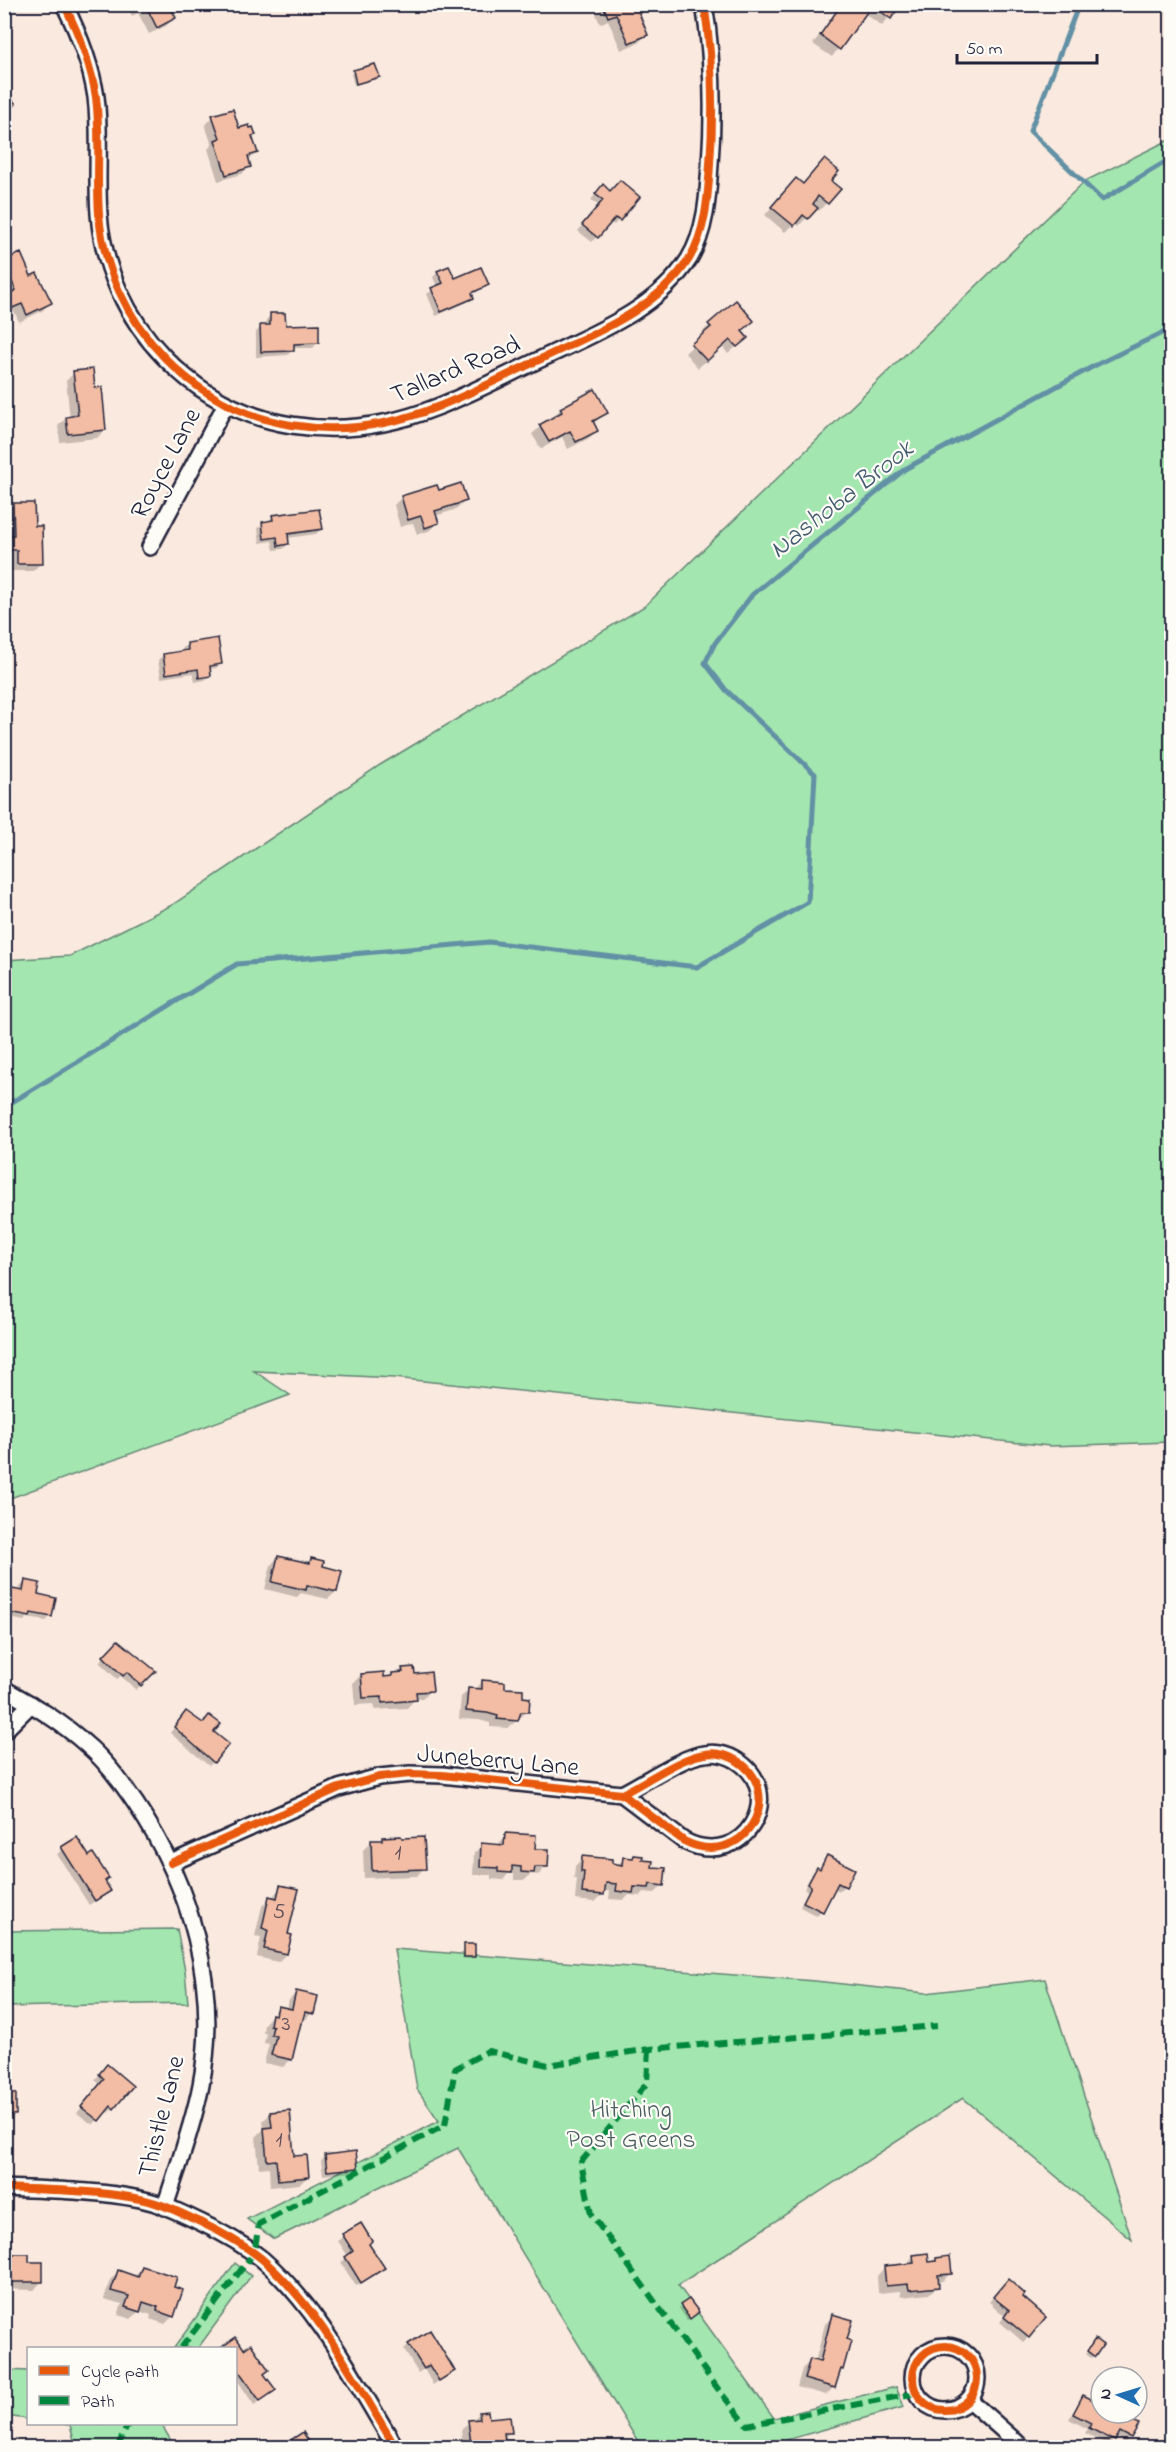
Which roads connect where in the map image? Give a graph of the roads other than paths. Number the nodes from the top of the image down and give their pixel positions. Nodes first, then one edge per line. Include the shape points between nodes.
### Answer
1 (64, 4) edge
2 (705, 5) edge
3 (226, 404) junction
4 (150, 547) dead end
5 (4, 1689) edge
6 (32, 1704) junction
7 (4, 1731) edge
8 (622, 1794) junction
9 (171, 1863) junction
10 (4, 2188) edge
11 (165, 2207) junction
12 (969, 2400) junction
13 (396, 2448) edge
14 (1023, 2448) edge

1 - 3 street, Tallard Road via 80,38 96,98 99,214 109,266 119,291 163,357 203,391
2 - 3 street, Tallard Road via 713,81 705,218 690,257 666,288 583,339 438,407 381,424 302,427 276,423
3 - 4 street, Royce Lane
5 - 6 street, Thistle Lane
6 - 7 street
6 - 9 street, Thistle Lane via 106,1763 148,1821
8 - 8 street via 684,1841 713,1849 741,1839 754,1823 759,1803 755,1782 743,1765 714,1753 693,1756
8 - 9 street, Juneberry Lane via 442,1775 379,1777 320,1795
9 - 11 street, Thistle Lane via 196,1933 206,2009 201,2084
10 - 11 street via 116,2195
11 - 13 street via 235,2241 284,2280 322,2329
12 - 12 street via 946,2410 922,2400 914,2384 921,2358 945,2346 970,2357 977,2384
12 - 14 street

